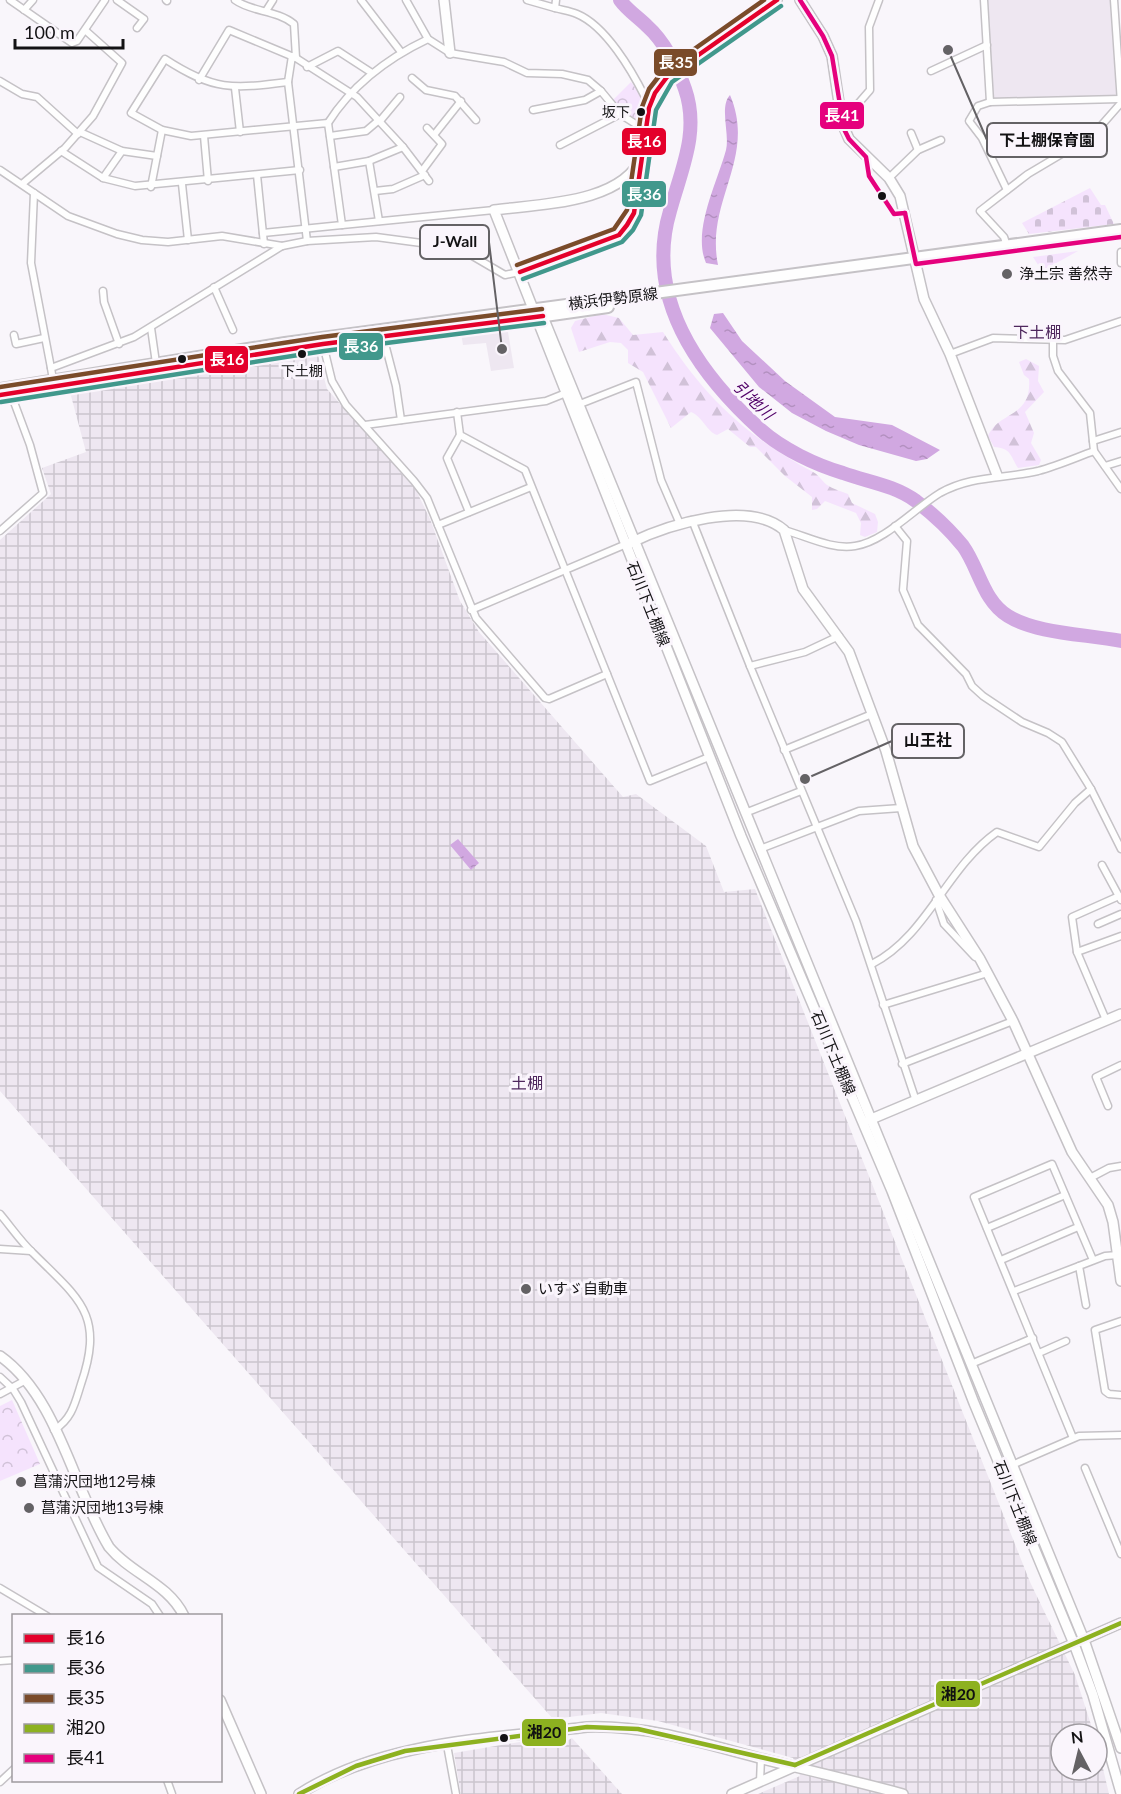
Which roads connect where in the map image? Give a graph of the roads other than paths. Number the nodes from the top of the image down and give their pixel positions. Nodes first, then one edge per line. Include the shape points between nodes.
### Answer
1 (10, 0) edge
2 (33, 0) edge
3 (105, 0) edge
4 (117, 0) edge
5 (235, 0) edge
6 (273, 0) edge
7 (360, 0) edge
8 (406, 0) edge
9 (444, 0) edge
10 (527, 0) edge
11 (556, 0) edge
12 (777, 0) edge
13 (800, 0) edge
14 (879, 0) edge
15 (984, 0) edge
16 (1114, 0) edge
17 (555, 8) junction
18 (24, 10) junction
19 (266, 11) junction
20 (137, 28) dead end
21 (85, 30) junction
22 (428, 39) junction
23 (987, 45) junction
24 (401, 52) junction
25 (450, 53) junction
26 (294, 57) junction
27 (307, 67) junction
28 (931, 71) dead end
29 (372, 73) junction
30 (412, 78) dead end
31 (199, 80) junction
32 (0, 81) edge
33 (288, 82) junction
34 (235, 88) junction
35 (601, 91) junction
36 (352, 94) junction
37 (400, 97) dead end
38 (1120, 99) edge
39 (461, 101) junction
40 (651, 101) junction
41 (990, 102) junction
42 (533, 110) dead end
43 (840, 113) junction
44 (620, 114) junction
45 (476, 120) dead end
46 (379, 121) junction
47 (328, 123) junction
48 (294, 127) junction
49 (427, 128) dead end
50 (162, 130) junction
51 (645, 130) junction
52 (240, 132) junction
53 (79, 133) junction
54 (912, 134) dead end
55 (434, 135) junction
56 (204, 136) junction
57 (330, 136) junction
58 (941, 140) dead end
59 (560, 145) dead end
60 (403, 147) junction
61 (918, 150) junction
62 (61, 151) junction
63 (122, 151) junction
64 (157, 156) junction
65 (369, 161) junction
66 (334, 167) junction
67 (0, 170) edge
68 (300, 170) junction
69 (257, 175) junction
70 (425, 176) junction
71 (103, 178) junction
72 (889, 178) junction
73 (208, 181) junction
74 (22, 184) junction
75 (182, 184) junction
76 (151, 187) junction
77 (1007, 190) junction
78 (375, 191) junction
79 (34, 193) junction
80 (494, 210) junction
81 (380, 221) junction
82 (342, 225) junction
83 (307, 228) junction
84 (1121, 230) edge
85 (263, 233) junction
86 (1121, 237) edge
87 (188, 240) junction
88 (307, 241) junction
89 (264, 244) junction
90 (282, 246) junction
91 (1007, 246) junction
92 (1121, 252) edge
93 (915, 261) junction
94 (1121, 263) edge
95 (520, 272) junction
96 (214, 287) junction
97 (103, 291) dead end
98 (537, 313) junction
99 (1121, 321) edge
100 (151, 328) junction
101 (233, 330) dead end
102 (14, 335) dead end
103 (383, 336) junction
104 (44, 338) junction
105 (1053, 341) junction
106 (119, 344) junction
107 (323, 344) junction
108 (950, 354) junction
109 (156, 363) junction
110 (51, 368) junction
111 (53, 380) junction
112 (4, 393) edge
113 (566, 393) junction
114 (580, 404) junction
115 (457, 412) junction
116 (401, 420) junction
117 (365, 425) junction
118 (1121, 432) edge
119 (460, 435) junction
120 (1093, 441) junction
121 (1094, 451) junction
122 (1121, 461) edge
123 (1104, 466) junction
124 (997, 475) junction
125 (531, 487) junction
126 (1121, 489) edge
127 (469, 512) junction
128 (692, 520) junction
129 (680, 524) junction
130 (438, 525) junction
131 (895, 526) junction
132 (784, 530) junction
133 (0, 531) edge
134 (635, 540) junction
135 (624, 545) junction
136 (565, 571) junction
137 (471, 610) junction
138 (838, 636) junction
139 (750, 666) junction
140 (607, 674) junction
141 (872, 714) junction
142 (784, 750) junction
143 (709, 757) junction
144 (1091, 789) junction
145 (801, 791) junction
146 (901, 808) junction
147 (745, 813) junction
148 (815, 827) junction
149 (760, 849) junction
150 (1121, 849) edge
151 (748, 854) junction
152 (1101, 864) dead end
153 (937, 897) junction
154 (1120, 898) edge
155 (1121, 914) edge
156 (1098, 924) dead end
157 (1121, 936) edge
158 (1077, 952) junction
159 (872, 964) junction
160 (986, 970) junction
161 (883, 1005) junction
162 (1121, 1014) edge
163 (1106, 1020) junction
164 (1013, 1022) junction
165 (1028, 1054) junction
166 (902, 1064) junction
167 (1121, 1065) edge
168 (916, 1101) junction
169 (1108, 1106) dead end
170 (868, 1120) junction
171 (1121, 1166) edge
172 (1090, 1178) junction
173 (1065, 1195) junction
174 (0, 1214) edge
175 (1078, 1227) junction
176 (987, 1228) junction
177 (0, 1249) edge
178 (31, 1251) junction
179 (1118, 1255) junction
180 (1001, 1260) junction
181 (1093, 1260) junction
182 (1079, 1266) junction
183 (1121, 1281) edge
184 (1014, 1292) junction
185 (1086, 1305) dead end
186 (1121, 1321) edge
187 (1033, 1338) junction
188 (1066, 1341) dead end
189 (1039, 1353) junction
190 (0, 1356) edge
191 (971, 1364) junction
192 (0, 1377) edge
193 (27, 1380) junction
194 (13, 1389) junction
195 (0, 1394) edge
196 (1121, 1395) edge
197 (54, 1430) junction
198 (1121, 1435) edge
199 (1073, 1438) junction
200 (1012, 1465) junction
201 (1085, 1468) dead end
202 (1121, 1554) edge
203 (0, 1588) edge
204 (44, 1614) edge
205 (159, 1614) edge
206 (183, 1614) edge
207 (1121, 1623) edge
208 (1084, 1640) junction
209 (1074, 1644) junction
210 (222, 1705) edge
211 (447, 1745) junction
212 (1121, 1748) edge
213 (761, 1758) junction
214 (795, 1765) junction
215 (12, 1771) edge
216 (0, 1782) edge
217 (760, 1782) junction
218 (1121, 1792) edge
219 (261, 1794) edge
220 (299, 1794) edge
221 (456, 1794) edge
222 (732, 1794) edge
223 (903, 1794) edge

1 - 18 street
2 - 18 street
3 - 21 street
4 - 20 street via 144,19
5 - 19 street
6 - 19 street
7 - 24 street
8 - 22 street
9 - 25 street
10 - 17 street
11 - 17 street
12 - 40 street via 667,77
13 - 43 street via 832,56
14 - 43 street via 869,27 870,90 856,105
15 - 23 street
16 - 38 street
17 - 40 street via 578,14 594,26 624,59
18 - 21 street via 72,43
19 - 26 street via 294,24
21 - 53 street via 122,63 93,116
22 - 24 street
22 - 25 street
23 - 28 street
23 - 41 street
24 - 29 street
25 - 35 street via 496,60 527,72 580,77
26 - 27 street
26 - 31 street via 229,30
26 - 33 street
27 - 29 street via 338,51
27 - 36 street
29 - 36 street
30 - 39 street via 426,90
31 - 34 street
31 - 50 street via 165,59 131,113
32 - 53 street via 22,94 37,97
33 - 34 street
33 - 48 street
34 - 52 street
35 - 42 street via 585,100
35 - 44 street
36 - 46 street
36 - 47 street
37 - 46 street
38 - 41 street
38 - 77 street via 1121,103 1092,136
39 - 45 street
39 - 55 street
40 - 51 street
41 - 77 street via 978,106 969,121 982,138
43 - 72 street via 849,139
44 - 51 street
44 - 59 street
46 - 57 street via 366,131
46 - 60 street
47 - 48 street
47 - 57 street
48 - 52 street
48 - 68 street
49 - 55 street
50 - 56 street
50 - 64 street
51 - 80 street via 642,156 634,169 609,190
52 - 56 street
53 - 62 street
53 - 63 street
54 - 61 street
55 - 70 street via 442,144
56 - 73 street
57 - 66 street
58 - 61 street
60 - 65 street
60 - 70 street
61 - 72 street
62 - 71 street
62 - 74 street
63 - 64 street
63 - 71 street
64 - 76 street
65 - 66 street
65 - 78 street
66 - 82 street
67 - 74 street
68 - 69 street
68 - 83 street
69 - 73 street
69 - 85 street
70 - 78 street via 393,189
71 - 76 street
72 - 93 street via 900,196
73 - 75 street
74 - 79 street
75 - 76 street
75 - 87 street
77 - 91 street via 980,211 1004,237
78 - 81 street
79 - 87 street via 68,216 117,234 142,240
79 - 104 street via 31,262
80 - 81 street
80 - 95 street
81 - 82 street
82 - 83 street
83 - 85 street
83 - 88 street
84 - 91 main road, 横浜伊勢原線
85 - 89 street
86 - 93 main road, 横浜伊勢原線
87 - 89 street via 222,237
88 - 90 street
88 - 95 street via 392,238 464,251 505,275
89 - 90 street
90 - 96 street
91 - 93 main road, 横浜伊勢原線
92 - 94 street
93 - 98 main road, 横浜伊勢原線
93 - 108 street via 927,306
95 - 98 street
96 - 100 street
96 - 101 street
97 - 106 street
98 - 103 main road, 横浜伊勢原線
98 - 109 main road, 横浜伊勢原線 via 285,343
98 - 113 street, 石川下土棚線
98 - 114 street, 石川下土棚線
99 - 105 street
100 - 106 street
100 - 109 street
102 - 104 street via 17,348
103 - 107 main road, 横浜伊勢原線
103 - 116 street
104 - 110 street
105 - 108 street via 993,338
105 - 120 street via 1058,371 1090,413
106 - 110 street
107 - 112 main road, 横浜伊勢原線
107 - 117 street via 334,387
108 - 124 street
109 - 111 main road, 横浜伊勢原線
110 - 111 street
111 - 112 main road, 横浜伊勢原線
112 - 133 street via 30,445 43,493
113 - 115 street via 546,401
113 - 135 street, 石川下土棚線
114 - 129 street via 636,382 661,480
114 - 134 street, 石川下土棚線
115 - 116 street
115 - 119 street
116 - 117 street
117 - 130 street via 427,498
118 - 120 street
119 - 125 street via 525,470
119 - 127 street via 447,458
120 - 121 street
121 - 123 street
121 - 124 street via 1039,471
122 - 123 street
123 - 126 street
124 - 131 street via 961,484 930,500
125 - 127 street
125 - 136 street
127 - 130 street
128 - 129 street
128 - 132 street via 712,516 761,519
128 - 139 street
129 - 134 street
130 - 137 street
131 - 132 street via 869,542 848,547
131 - 144 street via 907,541 903,590 918,625 983,696 1062,742
132 - 138 street via 802,589
134 - 135 street
134 - 147 street, 石川下土棚線
135 - 136 street
135 - 143 street, 石川下土棚線
136 - 137 street
136 - 140 street
137 - 140 street via 545,698
138 - 139 street via 812,649
138 - 141 street via 849,652
139 - 142 street
140 - 143 street via 650,781
141 - 142 street
141 - 146 street
142 - 145 street
143 - 151 street, 石川下土棚線
144 - 150 street
144 - 153 street via 1039,847 997,832 963,862
145 - 147 street
145 - 148 street
146 - 148 street via 859,811
146 - 153 street via 913,846
147 - 149 street, 石川下土棚線
148 - 149 street
148 - 159 street
149 - 151 street
149 - 170 street, 石川下土棚線
151 - 170 street, 石川下土棚線
152 - 154 street
153 - 159 street via 912,933
153 - 160 street
154 - 158 street via 1072,916
155 - 156 street
157 - 158 street
158 - 163 street
159 - 161 street
160 - 161 street
160 - 164 street
161 - 166 street
162 - 163 street
163 - 165 street
164 - 165 street
164 - 166 street
165 - 168 street
165 - 172 street via 1072,1152
166 - 168 street
167 - 169 street via 1096,1077
168 - 170 street
170 - 191 street, 石川下土棚線
170 - 209 street, 石川下土棚線 via 974,1403
171 - 172 street
172 - 179 street via 1111,1214
173 - 175 street
173 - 176 street
173 - 176 street via 1052,1164 993,1188 974,1197
174 - 178 street
175 - 180 street
175 - 181 street
176 - 180 street
177 - 178 street
178 - 197 street via 70,1289 90,1325 91,1351 72,1410 66,1422
179 - 181 street
179 - 183 street
180 - 184 street
181 - 182 street
182 - 184 street
182 - 185 street
184 - 187 street
186 - 196 street via 1095,1330 1106,1390
187 - 189 street
187 - 191 street
188 - 189 street
189 - 199 street
190 - 193 street
191 - 200 street, 石川下土棚線
192 - 194 street
193 - 194 street
193 - 197 street
194 - 195 street
194 - 205 street via 98,1567 152,1604
197 - 206 street via 109,1547 128,1566 172,1596
198 - 199 street
199 - 200 street
200 - 208 street, 石川下土棚線
201 - 202 street
203 - 204 street
207 - 208 street
208 - 209 street
208 - 212 street, 石川下土棚線
209 - 214 street
209 - 218 street, 石川下土棚線
210 - 219 street
211 - 213 street via 587,1727 623,1727
211 - 220 street via 364,1762
211 - 221 street
213 - 214 street
213 - 217 street
214 - 217 street
214 - 223 street
215 - 216 street
217 - 222 street

